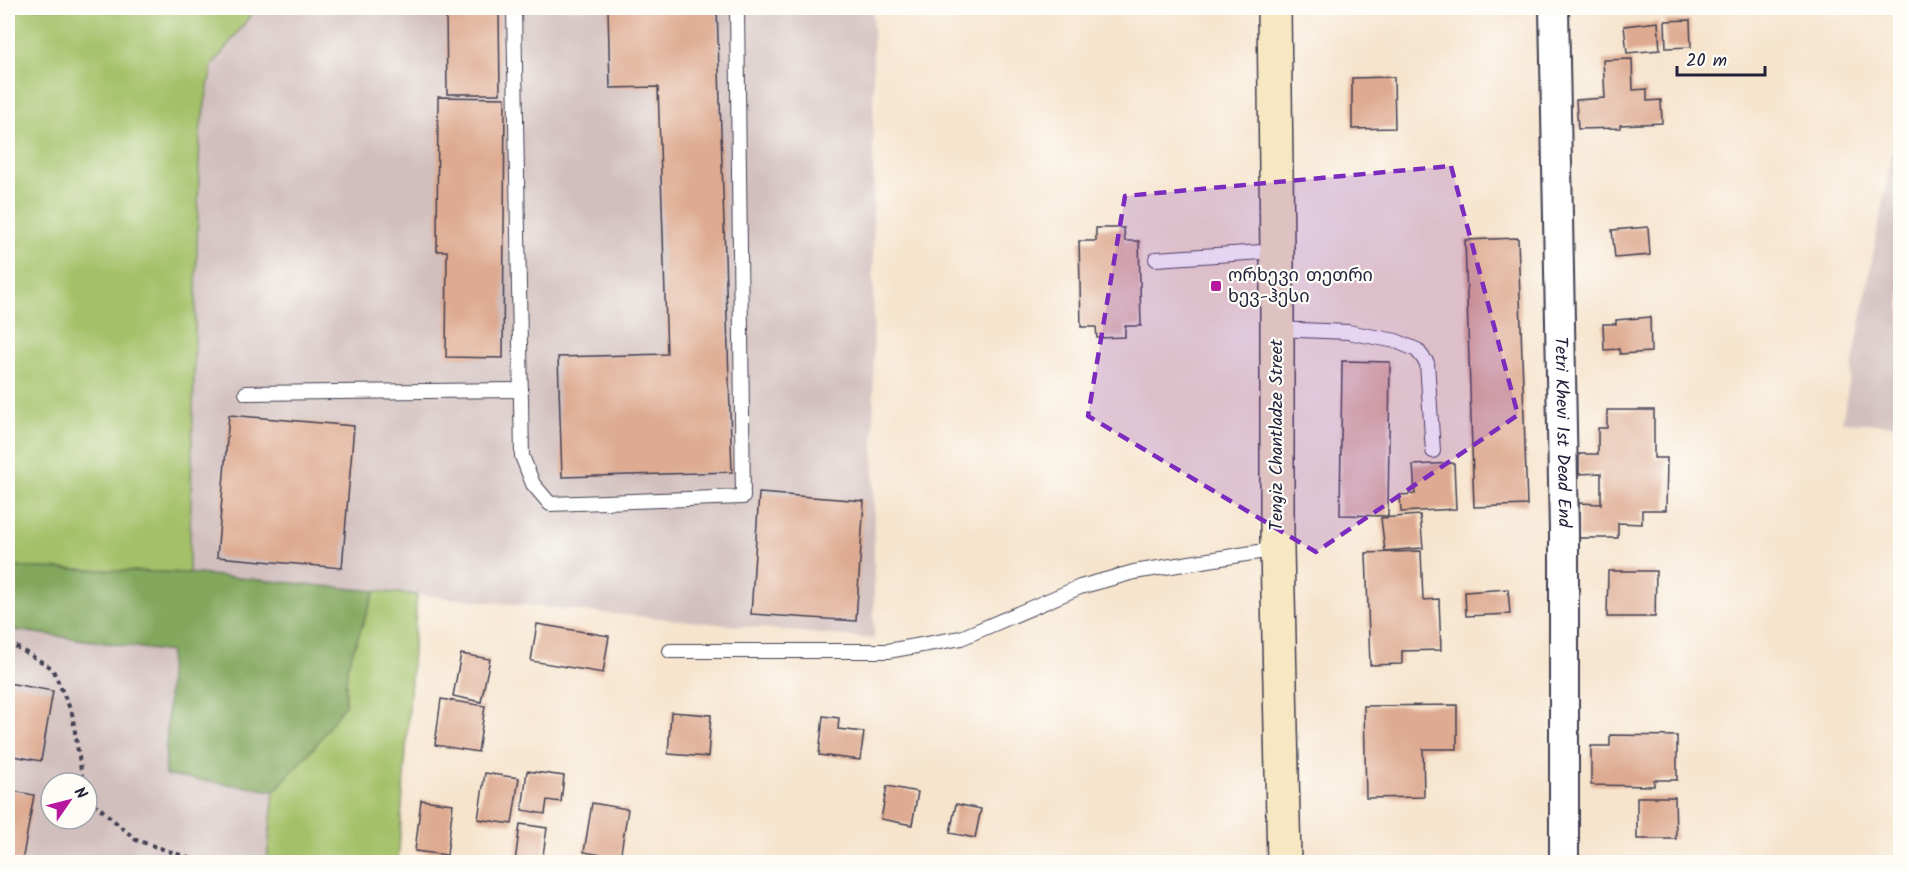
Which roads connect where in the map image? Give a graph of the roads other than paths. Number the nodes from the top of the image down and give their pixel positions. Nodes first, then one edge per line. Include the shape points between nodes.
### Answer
1 (514, 8) edge
2 (737, 8) edge
3 (1274, 8) edge
4 (1554, 8) edge
5 (1277, 251) junction
6 (1156, 259) dead end
7 (1276, 329) junction
8 (520, 390) junction
9 (246, 393) dead end
10 (1433, 451) dead end
11 (1277, 549) junction
12 (670, 651) dead end
13 (1564, 857) dead end
14 (1284, 862) edge

1 - 8 lane
2 - 8 lane via 743,497 550,504 533,484 522,456
3 - 5 street, Tengiz Chantladze Street
4 - 13 street, Tetri Khevi 1st Dead End via 1564,533
5 - 6 lane
5 - 7 street, Tengiz Chantladze Street
7 - 10 lane via 1348,332 1396,341 1417,350 1427,363
7 - 11 street, Tengiz Chantladze Street
8 - 9 lane
11 - 12 lane via 1134,572 1080,587 961,638 888,651
11 - 14 street, Tengiz Chantladze Street

